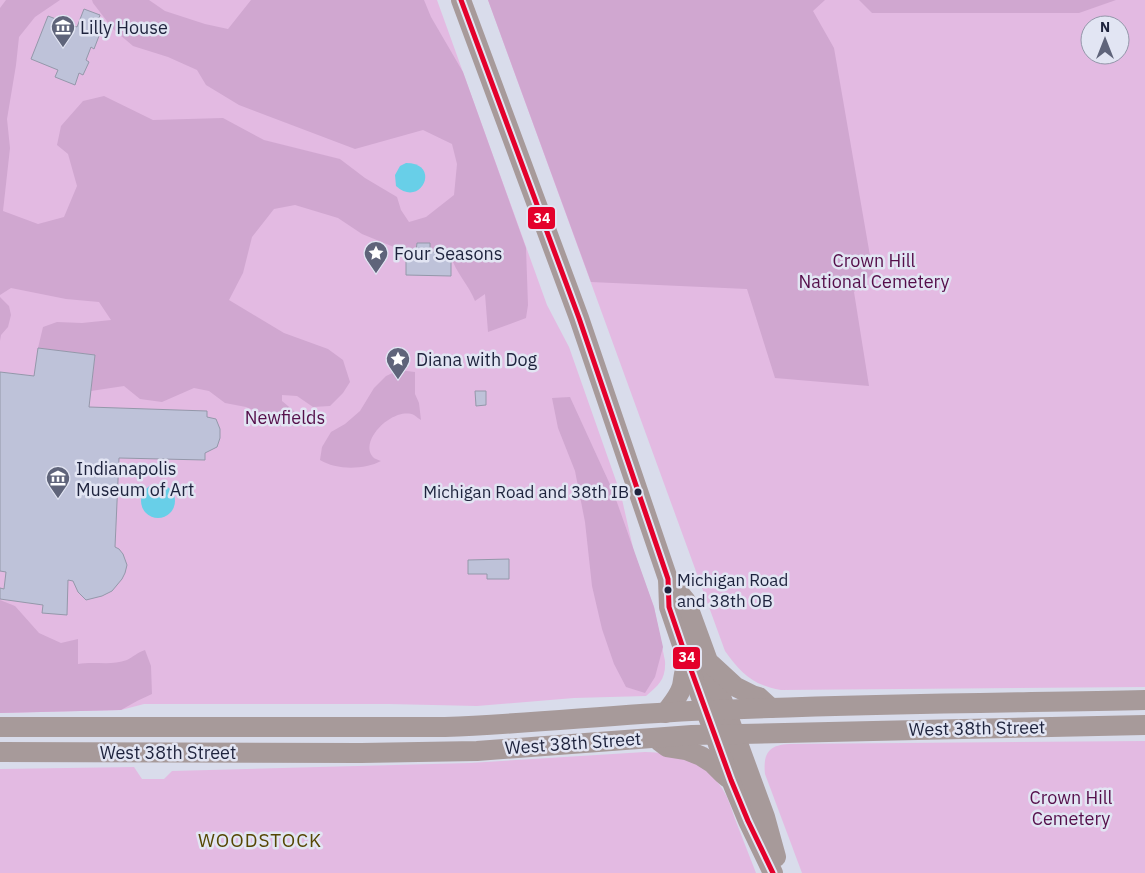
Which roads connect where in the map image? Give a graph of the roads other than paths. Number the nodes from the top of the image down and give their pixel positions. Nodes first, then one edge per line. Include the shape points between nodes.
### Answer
1 (462, 0) edge
2 (698, 662) junction
3 (1145, 700) edge
4 (771, 708) junction
5 (664, 713) junction
6 (720, 723) junction
7 (1145, 725) edge
8 (0, 727) edge
9 (653, 737) junction
10 (0, 752) edge
11 (731, 780) junction
12 (773, 873) edge
13 (780, 873) edge

1 - 2 main road via 579,318 668,579 669,607
2 - 4 main road via 736,687 760,697
2 - 5 main road via 684,671 678,695
2 - 6 main road
3 - 4 main road, West 38th Street
4 - 6 main road, West 38th Street
5 - 6 main road, West 38th Street
5 - 8 main road, West 38th Street via 445,726
6 - 7 main road, West 38th Street
6 - 9 main road, West 38th Street
6 - 11 main road
6 - 13 main road via 765,817
9 - 10 main road, West 38th Street via 447,752
9 - 11 main road via 667,747 701,756
11 - 12 main road

